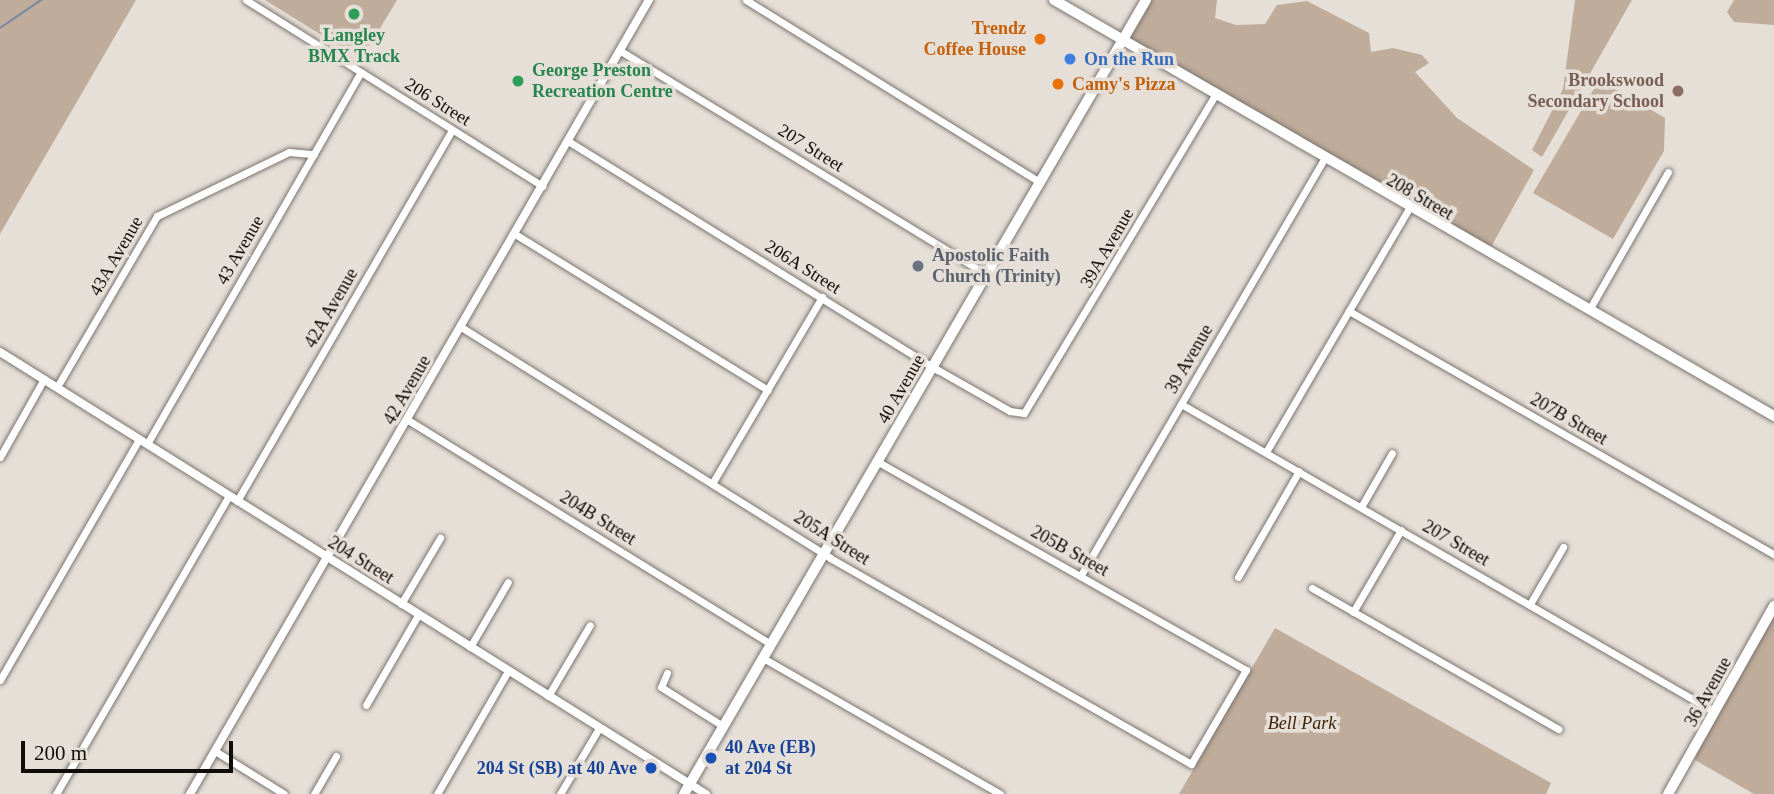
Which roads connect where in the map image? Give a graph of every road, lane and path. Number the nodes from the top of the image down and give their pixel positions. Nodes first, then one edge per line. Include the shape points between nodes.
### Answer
1 (246, 0) edge
2 (649, 0) edge
3 (746, 0) edge
4 (1054, 0) edge
5 (1146, 0) edge
6 (1122, 42) junction
7 (620, 50) junction
8 (361, 72) junction
9 (1214, 97) junction
10 (452, 130) junction
11 (568, 141) junction
12 (314, 154) junction
13 (1324, 159) junction
14 (1668, 172) dead end
15 (1039, 182) junction
16 (542, 186) junction
17 (1409, 208) junction
18 (515, 234) junction
19 (986, 274) junction
20 (822, 297) junction
21 (1589, 310) junction
22 (1349, 311) junction
23 (461, 327) junction
24 (0, 352) edge
25 (933, 366) junction
26 (44, 379) junction
27 (57, 387) junction
28 (768, 390) junction
29 (1181, 404) junction
30 (1024, 413) joint
31 (1774, 416) edge
32 (408, 420) junction
33 (143, 442) junction
34 (1266, 453) junction
35 (1392, 453) dead end
36 (0, 457) edge
37 (877, 461) junction
38 (1299, 471) junction
39 (713, 482) junction
40 (229, 496) junction
41 (237, 501) junction
42 (1361, 507) junction
43 (1401, 530) junction
44 (440, 538) dead end
45 (1563, 547) dead end
46 (824, 551) junction
47 (1774, 554) edge
48 (327, 558) junction
49 (1081, 575) junction
50 (1238, 577) dead end
51 (508, 582) dead end
52 (1311, 588) dead end
53 (401, 604) junction
54 (1530, 604) junction
55 (1774, 606) edge
56 (1353, 612) junction
57 (418, 615) junction
58 (590, 625) dead end
59 (771, 643) junction
60 (470, 647) junction
61 (763, 658) junction
62 (1246, 670) joint
63 (508, 671) junction
64 (667, 673) dead end
65 (0, 680) edge
66 (548, 696) junction
67 (366, 705) dead end
68 (1715, 712) junction
69 (723, 726) junction
70 (598, 728) junction
71 (1558, 730) dead end
72 (215, 751) junction
73 (336, 756) dead end
74 (687, 789) edge
75 (56, 794) edge
76 (191, 794) edge
77 (284, 794) edge
78 (314, 794) edge
79 (437, 794) edge
80 (560, 794) edge
81 (706, 794) edge
82 (1000, 794) edge
83 (1668, 794) edge

1 - 8 street, 206 Street
2 - 7 street, 42 Avenue
3 - 15 street
4 - 6 main road, 208 Street
5 - 6 main road, 40 Avenue
6 - 9 main road, 208 Street
6 - 15 main road, 40 Avenue
7 - 11 street, 42 Avenue
7 - 19 street, 207 Street
8 - 10 street, 206 Street
8 - 12 street, 43 Avenue
9 - 13 main road, 208 Street
9 - 30 street, 39A Avenue
10 - 16 street, 206 Street
10 - 41 street, 42A Avenue
11 - 16 street, 42 Avenue
11 - 20 street, 206A Street
12 - 27 street, 43A Avenue via 289,152 157,216
12 - 33 street, 43 Avenue
13 - 17 main road, 208 Street
13 - 29 street, 39 Avenue
14 - 21 street
15 - 19 main road, 40 Avenue
16 - 18 street, 42 Avenue
17 - 21 main road, 208 Street
17 - 22 street
18 - 23 street, 42 Avenue
18 - 28 street
19 - 25 main road, 40 Avenue
20 - 25 street, 206A Street
20 - 28 street
21 - 31 main road, 208 Street
22 - 34 street
22 - 47 street, 207B Street
23 - 32 street, 42 Avenue
23 - 39 street, 205A Street
24 - 26 street, 204 Street
25 - 30 street, 206A Street via 1010,411
25 - 37 main road, 40 Avenue
26 - 27 street, 204 Street
26 - 36 street
27 - 33 street, 204 Street
28 - 39 street
29 - 34 street, 207 Street
29 - 49 street, 39 Avenue
32 - 48 street, 42 Avenue
32 - 59 street, 204B Street
33 - 40 street, 204 Street
33 - 65 street, 43 Avenue
34 - 38 street, 207 Street
35 - 42 street
37 - 46 main road, 40 Avenue
37 - 49 street, 205B Street
38 - 42 street, 207 Street
38 - 50 street
39 - 46 street, 205A Street
40 - 41 street, 204 Street
40 - 75 street
41 - 48 street, 204 Street
42 - 43 street, 207 Street
43 - 54 street, 207 Street
43 - 56 street
44 - 53 street
45 - 54 street
46 - 59 main road, 40 Avenue
46 - 62 street, 205A Street via 1191,764
48 - 53 street, 204 Street
48 - 72 street, 42 Avenue
49 - 62 street, 205B Street
51 - 60 street
52 - 56 street
53 - 57 street, 204 Street
54 - 68 street, 207 Street
55 - 68 main road, 36 Avenue
56 - 71 street
57 - 60 street, 204 Street
57 - 67 street
58 - 66 street
59 - 61 main road, 40 Avenue
60 - 63 street, 204 Street
61 - 69 main road, 40 Avenue
61 - 82 street
63 - 66 street, 204 Street
63 - 79 street
64 - 69 street via 660,687
66 - 70 street, 204 Street
68 - 83 main road, 36 Avenue
69 - 74 main road, 40 Avenue
70 - 74 street, 204 Street
70 - 80 street
72 - 76 street, 42 Avenue
72 - 77 street
73 - 78 street
74 - 81 street, 204 Street

